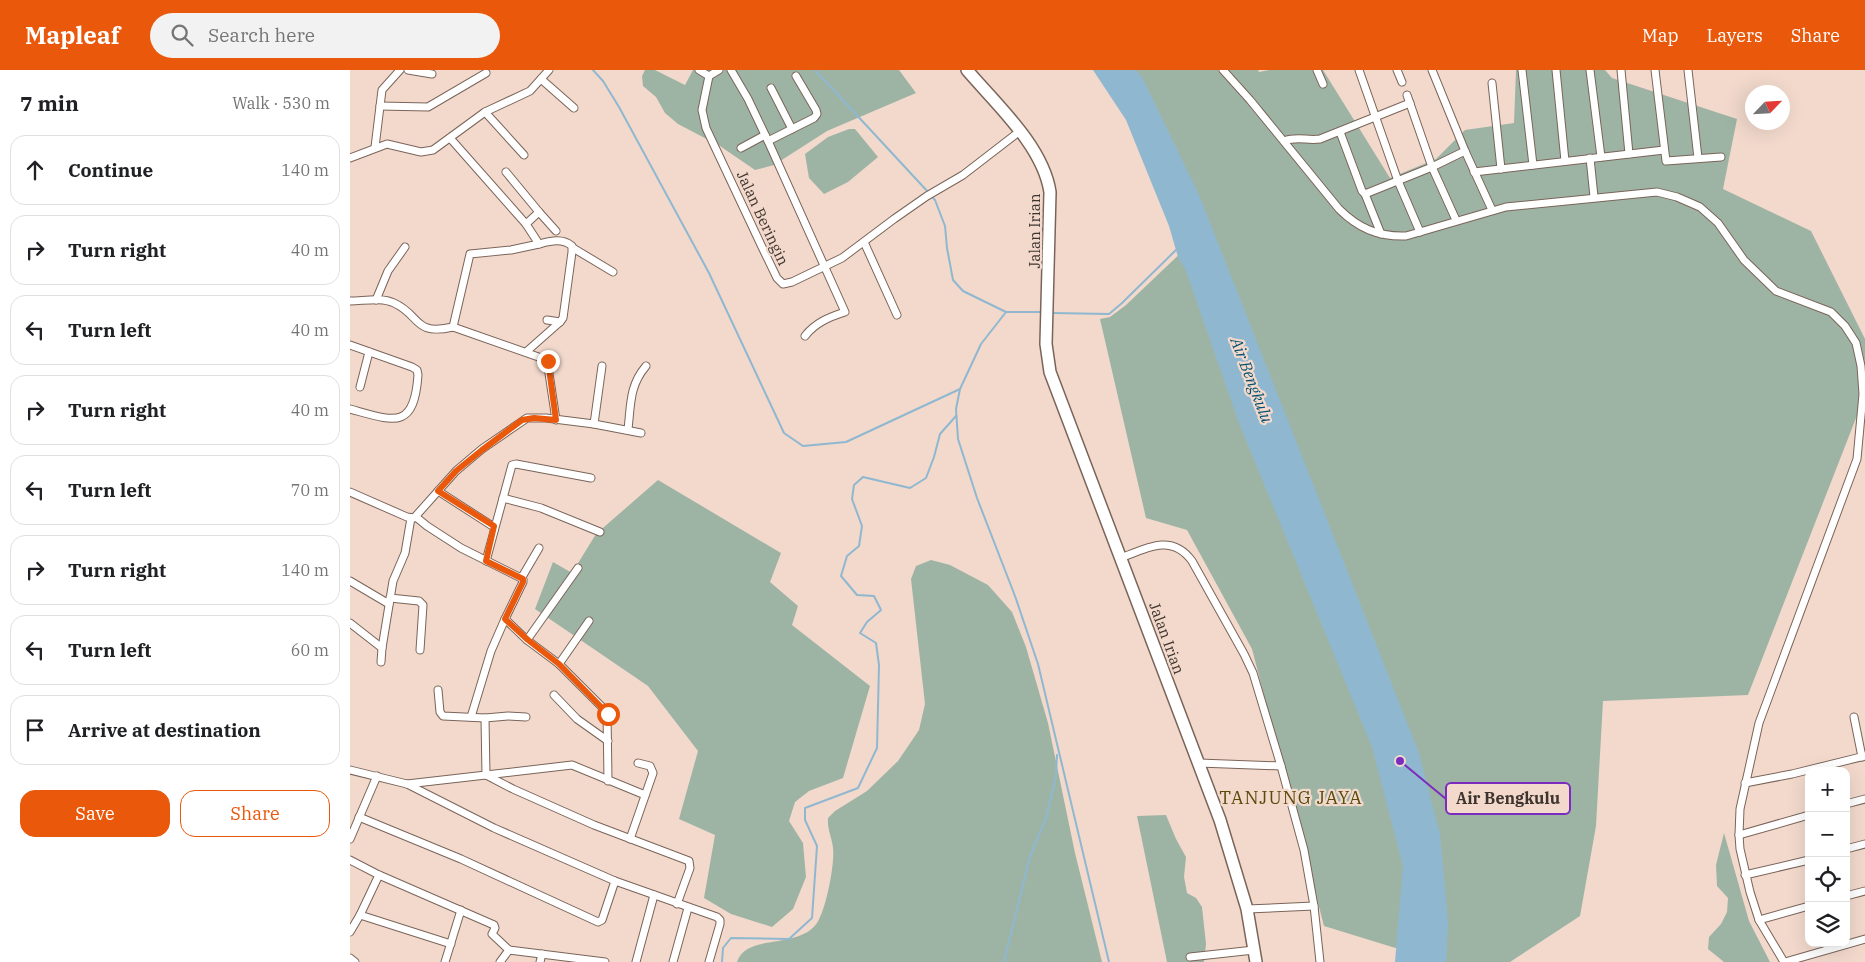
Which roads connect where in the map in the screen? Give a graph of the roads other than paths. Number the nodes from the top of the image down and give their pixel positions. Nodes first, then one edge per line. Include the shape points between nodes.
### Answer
1 (400, 70) edge
2 (408, 70) edge
3 (549, 70) edge
4 (699, 70) edge
5 (719, 70) edge
6 (731, 70) edge
7 (967, 70) edge
8 (1223, 70) edge
9 (1317, 70) edge
10 (1359, 70) edge
11 (1397, 70) edge
12 (1432, 70) edge
13 (1522, 70) edge
14 (1556, 70) edge
15 (1590, 70) edge
16 (1621, 70) edge
17 (1655, 70) edge
18 (1688, 70) edge
19 (486, 73) dead end
20 (432, 74) dead end
21 (709, 76) junction
22 (796, 76) dead end
23 (541, 79) junction
24 (1402, 82) dead end
25 (1492, 83) dead end
26 (1322, 84) dead end
27 (771, 88) dead end
28 (1407, 95) dead end
29 (1410, 103) junction
30 (380, 106) junction
31 (574, 108) dead end
32 (484, 112) junction
33 (1376, 116) junction
34 (792, 129) junction
35 (1020, 131) junction
36 (1340, 132) junction
37 (450, 138) junction
38 (767, 138) junction
39 (1284, 141) junction
40 (375, 147) junction
41 (741, 148) dead end
42 (1664, 150) junction
43 (1465, 151) junction
44 (1630, 154) junction
45 (524, 156) dead end
46 (1721, 156) dead end
47 (1600, 157) junction
48 (350, 158) edge
49 (1590, 158) junction
50 (1698, 158) junction
51 (1565, 161) junction
52 (1533, 165) junction
53 (1432, 167) junction
54 (1502, 169) junction
55 (506, 172) dead end
56 (1474, 172) junction
57 (1398, 181) junction
58 (1364, 194) junction
59 (1594, 197) junction
60 (1492, 210) junction
61 (539, 212) junction
62 (1456, 220) junction
63 (526, 224) junction
64 (556, 232) dead end
65 (1420, 232) junction
66 (1381, 234) junction
67 (864, 242) junction
68 (539, 244) junction
69 (405, 247) dead end
70 (573, 248) junction
71 (825, 268) junction
72 (612, 272) dead end
73 (376, 300) junction
74 (350, 301) edge
75 (898, 315) dead end
76 (547, 320) dead end
77 (560, 322) junction
78 (452, 327) junction
79 (805, 336) dead end
80 (350, 345) edge
81 (369, 352) junction
82 (526, 352) junction
83 (602, 366) dead end
84 (646, 366) dead end
85 (360, 387) dead end
86 (350, 409) edge
87 (556, 420) junction
88 (594, 424) junction
89 (628, 429) junction
90 (641, 433) dead end
91 (591, 478) dead end
92 (438, 491) junction
93 (350, 492) edge
94 (503, 498) junction
95 (414, 517) junction
96 (494, 526) junction
97 (600, 532) dead end
98 (539, 548) dead end
99 (1121, 558) junction
100 (486, 561) junction
101 (578, 568) dead end
102 (522, 577) junction
103 (350, 581) edge
104 (390, 601) junction
105 (505, 619) junction
106 (589, 621) dead end
107 (350, 623) edge
108 (528, 640) junction
109 (382, 648) junction
110 (420, 650) dead end
111 (381, 662) dead end
112 (559, 664) junction
113 (438, 690) dead end
114 (554, 695) dead end
115 (471, 717) junction
116 (526, 717) dead end
117 (1854, 717) dead end
118 (485, 718) junction
119 (608, 741) junction
120 (1864, 757) edge
121 (638, 763) dead end
122 (1199, 763) junction
123 (1281, 766) junction
124 (350, 770) edge
125 (486, 775) junction
126 (377, 776) junction
127 (608, 781) junction
128 (1745, 783) junction
129 (407, 784) junction
130 (645, 795) junction
131 (1865, 799) edge
132 (1850, 803) edge
133 (1805, 816) edge
134 (359, 817) junction
135 (1738, 834) junction
136 (350, 839) edge
137 (630, 839) junction
138 (1865, 844) edge
139 (1850, 848) edge
140 (350, 860) edge
141 (1805, 861) edge
142 (379, 875) junction
143 (1745, 875) junction
144 (615, 881) junction
145 (1865, 890) edge
146 (654, 895) junction
147 (1850, 895) edge
148 (677, 904) junction
149 (1314, 906) junction
150 (1805, 907) edge
151 (688, 908) junction
152 (1247, 909) junction
153 (461, 910) junction
154 (360, 915) junction
155 (1759, 920) junction
156 (350, 932) edge
157 (1865, 939) edge
158 (451, 944) junction
159 (509, 950) junction
160 (1255, 956) edge
161 (1190, 957) dead end
162 (350, 958) edge
163 (541, 958) edge
164 (355, 962) edge
165 (445, 962) edge
166 (500, 962) edge
167 (601, 962) edge
168 (636, 962) edge
169 (674, 962) edge
170 (709, 962) edge
171 (1320, 962) edge
172 (1784, 962) edge

1 - 30 street via 383,88
2 - 20 street
3 - 23 street
4 - 21 street
5 - 21 street
6 - 38 street
7 - 35 main road, Jalan Irian
8 - 39 street
9 - 26 street
10 - 33 street
11 - 24 street
12 - 43 street
13 - 52 street
14 - 51 street
15 - 47 street
16 - 44 street
17 - 42 street
18 - 50 street
19 - 30 street via 428,107
21 - 71 street, Jalan Beringin via 703,121 777,278 785,284
22 - 34 street via 817,114
23 - 31 street
23 - 32 street via 524,94
25 - 54 street
27 - 34 street
28 - 29 street
29 - 33 street
29 - 53 street
30 - 40 street
32 - 37 street
32 - 45 street
33 - 36 street
33 - 57 street
34 - 38 street
35 - 67 street, Jalan Beringin via 964,175 931,194
35 - 99 main road, Jalan Irian via 1041,163 1048,182 1046,344 1050,372
36 - 39 street via 1312,141 1299,138
36 - 58 street
37 - 40 street via 428,152 391,144
37 - 63 street
38 - 41 street
38 - 71 street
39 - 66 street via 1349,220
40 - 48 street
42 - 44 street
42 - 50 street via 1666,161
43 - 53 street
43 - 56 street
44 - 47 street
46 - 50 street
47 - 49 street
49 - 51 street
49 - 59 street
51 - 52 street
52 - 54 street
53 - 57 street
53 - 62 street
54 - 56 street
55 - 61 street
56 - 60 street
57 - 58 street
57 - 65 street
58 - 66 street
59 - 60 street
59 - 128 street via 1657,192 1677,196 1700,207 1776,291 1831,312 1856,343 1863,394 1857,459 1759,724
60 - 62 street
61 - 63 street
61 - 64 street
62 - 65 street
63 - 68 street
65 - 66 street via 1398,236
67 - 71 street, Jalan Beringin
67 - 75 street
68 - 70 street via 559,241
68 - 78 street via 470,254
69 - 73 street via 388,271
70 - 72 street
70 - 77 street
71 - 79 street via 845,312 812,326
73 - 74 street
73 - 78 street via 397,305 428,329
76 - 77 street
77 - 82 street
78 - 82 street
80 - 81 street
81 - 85 street
81 - 86 street via 417,370 415,401 406,414 394,420
82 - 87 street via 548,361
83 - 88 street
84 - 89 street via 633,386
87 - 88 street
87 - 92 street via 522,420 468,460
88 - 89 street
89 - 90 street
91 - 94 street via 514,465 510,469
92 - 95 street
92 - 96 street
93 - 95 street
94 - 96 street
94 - 97 street via 541,508
95 - 100 street
95 - 104 street via 405,553 393,581
96 - 100 street
98 - 102 street
99 - 122 main road, Jalan Irian
99 - 123 street via 1163,544 1188,555 1249,664
100 - 102 street
101 - 108 street
102 - 105 street via 523,582
103 - 104 street
104 - 109 street
104 - 110 street via 419,601 423,605
105 - 108 street
105 - 115 street via 491,651
106 - 112 street
107 - 109 street
108 - 112 street
109 - 111 street
112 - 119 street via 607,712
113 - 115 street via 442,715
114 - 119 street via 577,719
115 - 118 street
116 - 118 street
117 - 120 street
118 - 125 street
119 - 127 street
120 - 128 street
121 - 130 street via 653,770
122 - 123 street
122 - 152 main road, Jalan Irian via 1235,864
123 - 149 street via 1302,843
124 - 126 street
125 - 127 street via 572,765
125 - 129 street
125 - 137 street
126 - 129 street
126 - 134 street
127 - 130 street
128 - 135 street
129 - 144 street via 494,828
130 - 137 street
131 - 132 street
133 - 135 street
134 - 136 street
134 - 144 street via 461,859 598,922 602,920
135 - 143 street
137 - 148 street via 689,861 690,868
138 - 139 street
140 - 142 street
141 - 143 street
142 - 153 street
142 - 154 street
143 - 155 street
144 - 146 street
145 - 147 street
146 - 148 street
146 - 168 street
148 - 151 street
149 - 152 street
149 - 171 street
150 - 155 street
151 - 169 street
151 - 170 street via 720,920
152 - 160 main road, Jalan Irian
153 - 158 street
153 - 159 street via 495,926 492,934
154 - 156 street
154 - 158 street
155 - 172 street
157 - 172 street
158 - 165 street
159 - 163 street
159 - 166 street
160 - 161 street
162 - 164 street
163 - 167 street

